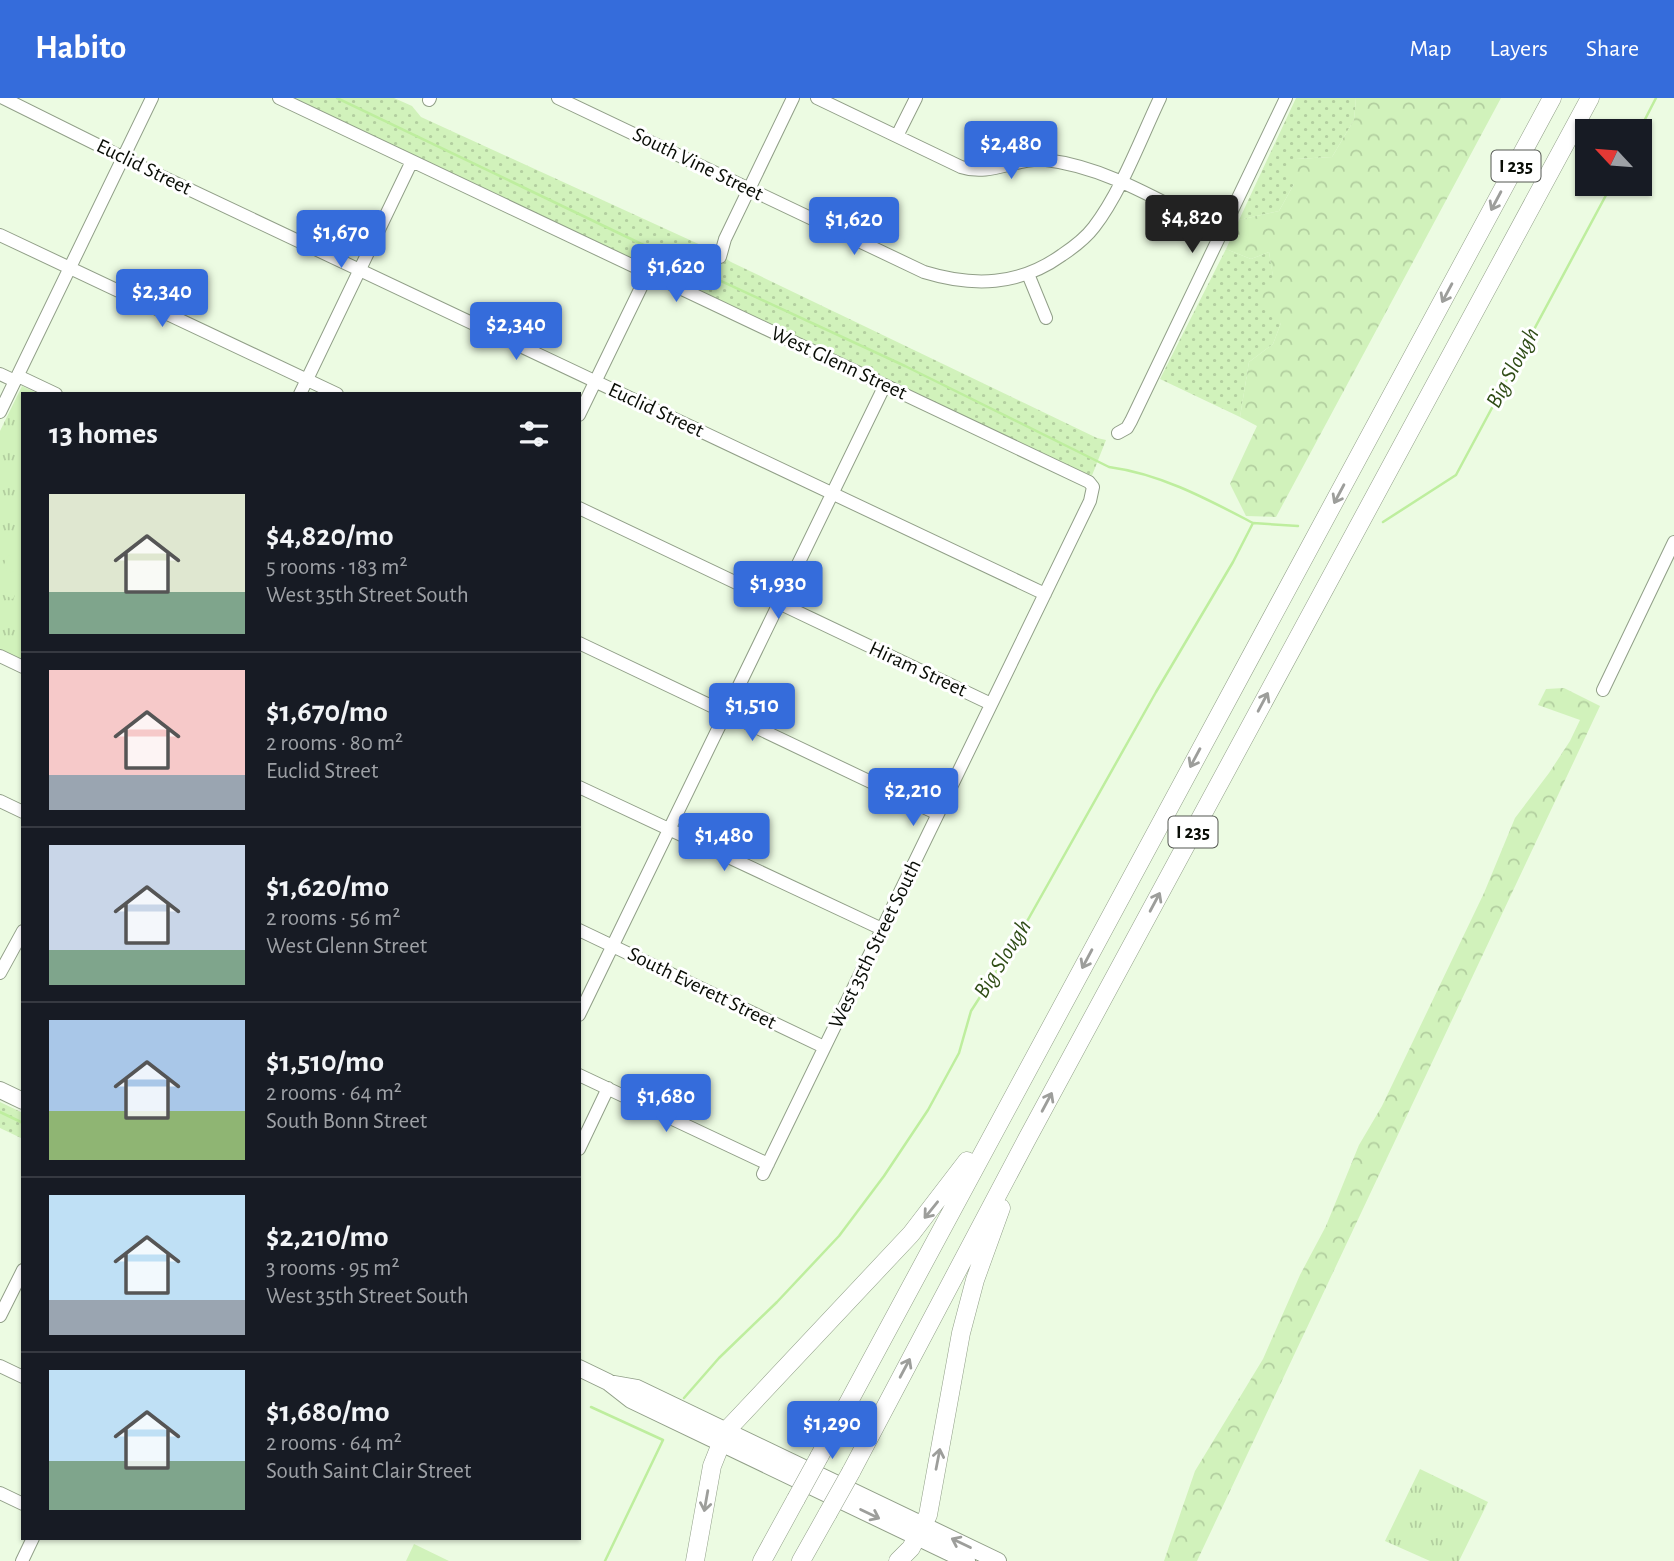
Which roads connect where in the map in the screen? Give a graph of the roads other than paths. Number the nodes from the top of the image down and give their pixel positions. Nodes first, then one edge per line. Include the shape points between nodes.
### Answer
1 (3, 98) edge
2 (152, 98) edge
3 (279, 98) edge
4 (558, 98) edge
5 (793, 98) edge
6 (817, 98) edge
7 (916, 98) edge
8 (1160, 98) edge
9 (1286, 98) edge
10 (1552, 98) edge
11 (1590, 98) edge
12 (897, 136) junction
13 (124, 157) junction
14 (412, 161) junction
15 (1120, 182) junction
16 (750, 188) junction
17 (1222, 232) junction
18 (0, 236) edge
19 (720, 257) dead end
20 (70, 268) junction
21 (359, 270) junction
22 (648, 272) junction
23 (1028, 274) junction
24 (1045, 317) dead end
25 (0, 374) edge
26 (16, 378) junction
27 (307, 379) junction
28 (596, 382) junction
29 (885, 385) junction
30 (51, 392) edge
31 (301, 392) edge
32 (333, 392) edge
33 (581, 411) edge
34 (0, 412) edge
35 (1118, 433) dead end
36 (1093, 487) joint
37 (832, 494) junction
38 (581, 509) edge
39 (1674, 542) edge
40 (1045, 594) junction
41 (778, 603) junction
42 (581, 643) edge
43 (0, 656) edge
44 (21, 666) edge
45 (1602, 690) dead end
46 (991, 704) junction
47 (726, 712) junction
48 (581, 788) edge
49 (0, 801) edge
50 (21, 811) edge
51 (938, 814) junction
52 (669, 829) junction
53 (883, 929) junction
54 (581, 931) edge
55 (21, 935) edge
56 (612, 946) junction
57 (0, 973) edge
58 (581, 1010) edge
59 (824, 1047) junction
60 (581, 1075) edge
61 (608, 1088) junction
62 (0, 1090) edge
63 (1014, 1095) junction
64 (21, 1100) edge
65 (1027, 1139) junction
66 (581, 1145) edge
67 (21, 1274) edge
68 (0, 1316) edge
69 (0, 1366) edge
70 (581, 1369) edge
71 (21, 1376) edge
72 (723, 1437) junction
73 (0, 1493) edge
74 (21, 1503) edge
75 (920, 1531) junction
76 (32, 1540) edge
77 (22, 1561) edge
78 (695, 1561) edge
79 (762, 1561) edge
80 (801, 1561) edge
81 (898, 1561) edge
82 (967, 1561) edge
83 (998, 1561) edge

1 - 13 street, Euclid Street
2 - 13 street
3 - 14 street, West Glenn Street
4 - 16 street, South Vine Street
5 - 16 street
6 - 12 street
7 - 12 street
8 - 15 street, South Vine Street
9 - 17 street
10 -> 63 highway, I 235
65 -> 11 highway, I 235
12 - 15 street via 975,171 1045,160 1083,167
13 - 20 street
13 - 21 street, Euclid Street
14 - 21 street
14 - 22 street, West Glenn Street
15 - 17 street
15 - 23 street, South Vine Street via 1085,237
16 - 19 street
16 - 23 street, South Vine Street via 924,272 981,282
17 - 35 street via 1130,424
18 - 20 street
20 - 26 street
20 - 27 street
21 - 27 street
21 - 28 street, Euclid Street
22 - 28 street
22 - 29 street, West Glenn Street
23 - 24 street
25 - 26 street
26 - 30 street
26 - 34 street
27 - 31 street
27 - 32 street
28 - 33 street
28 - 37 street, Euclid Street
29 - 36 street, West Glenn Street
29 - 37 street
36 - 40 street, West 35th Street South
37 - 40 street, Euclid Street
37 - 41 street
38 - 41 street, Hiram Street
39 - 45 street
40 - 46 street, West 35th Street South
41 - 46 street, Hiram Street
41 - 47 street
42 - 47 street
43 - 44 street
46 - 51 street, West 35th Street South
47 - 51 street
47 - 52 street
48 - 52 street
49 - 50 street
51 - 53 street, West 35th Street South
52 - 53 street
52 - 56 street
53 - 59 street, West 35th Street South
54 - 56 street, South Everett Street
55 - 57 street
56 - 58 street
56 - 59 street, South Everett Street
59 - 61 street, West 35th Street South via 766,1169
60 - 61 street
61 - 66 street
62 - 64 main road
63 -> 72 highway via 911,1234
63 - 79 highway, I 235, bridge
75 -> 65 highway via 928,1515 975,1280
80 -> 65 highway, I 235, bridge
67 - 68 street
69 - 71 street
70 - 72 main road via 631,1400
72 - 75 main road
72 -> 78 highway via 712,1466
73 - 74 street
75 - 81 highway
75 - 82 main road
83 -> 75 main road
76 - 77 street

